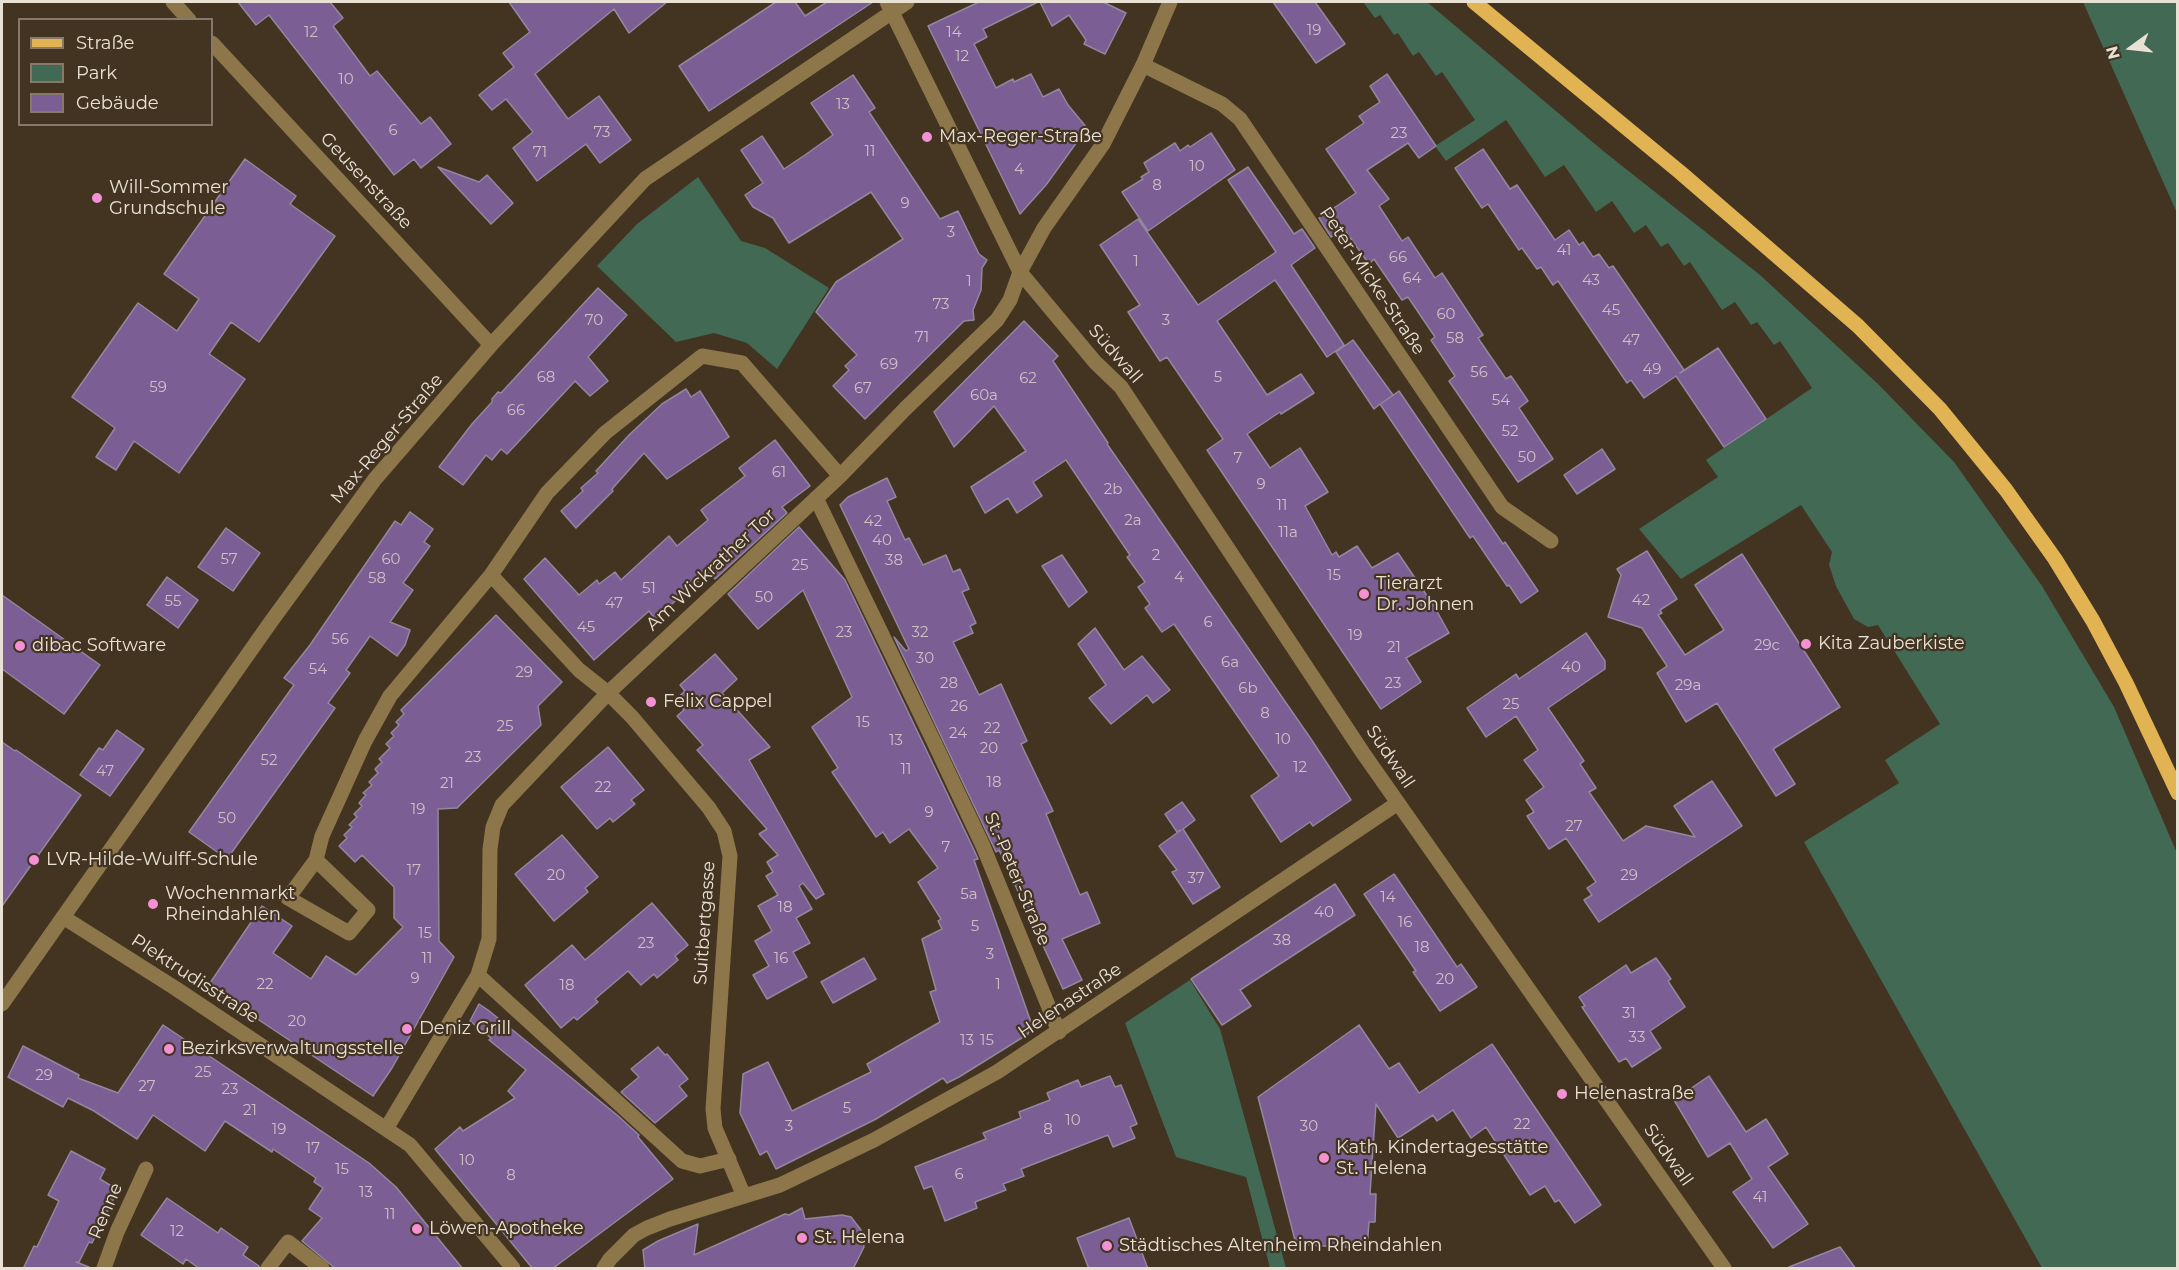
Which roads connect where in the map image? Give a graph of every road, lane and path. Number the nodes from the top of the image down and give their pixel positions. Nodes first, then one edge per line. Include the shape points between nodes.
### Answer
1 (173, 2) edge
2 (907, 2) edge
3 (1170, 2) edge
4 (1474, 2) edge
5 (890, 7) edge
6 (187, 18) edge
7 (213, 44) edge
8 (1143, 65) junction
9 (1020, 272) junction
10 (491, 345) junction
11 (840, 476) junction
12 (816, 498) junction
13 (1551, 541) dead end
14 (491, 575) junction
15 (608, 693) junction
16 (2178, 794) edge
17 (1398, 803) junction
18 (316, 860) junction
19 (63, 917) junction
20 (478, 975) junction
21 (2, 1004) edge
22 (1059, 1032) junction
23 (386, 1129) junction
24 (729, 1159) junction
25 (146, 1169) dead end
26 (744, 1196) junction
27 (104, 1269) edge
28 (268, 1269) edge
29 (321, 1269) edge
30 (513, 1269) edge
31 (604, 1269) edge
32 (1724, 1269) edge

1 - 6 street
2 - 5 street, Max-Reger-Straße
3 - 8 street
4 - 16 main road via 1858,326 1940,409 2006,490 2055,559 2120,672
5 - 9 street, Südwall
5 - 10 street, Max-Reger-Straße via 645,179
7 - 10 street, Geusenstraße
8 - 9 street via 1103,144 1044,228
8 - 13 street, Peter-Micke-Straße via 1222,104 1240,119 1502,507
9 - 11 street, Am Wickrather Tor via 1010,300 997,320
9 - 17 street, Südwall via 1095,362 1121,387
10 - 19 street, Max-Reger-Straße via 375,479
11 - 12 street, Am Wickrather Tor
11 - 14 street via 742,363 702,356 605,433 547,493
12 - 15 street, Am Wickrather Tor
12 - 22 street, St.-Peter-Straße via 983,846
14 - 15 street via 579,670
14 - 18 street via 390,696 326,826
15 - 20 street, Am Wickrather Tor via 502,805 490,849 489,939
15 - 24 street, Suitbertgasse via 694,790 724,831 730,856 713,1109 715,1128
17 - 22 street, Helenastraße
17 - 32 street, Südwall
18 - 18 street via 288,898 349,933 368,910
19 - 21 street, Max-Reger-Straße
19 - 23 street, Plektrudisstraße
20 - 23 street, Am Wickrather Tor
20 - 24 street via 682,1161 700,1166
22 - 26 street, Helenastraße via 997,1072 874,1140 780,1185
23 - 30 street, Plektrudisstraße via 410,1145
24 - 26 street, Suitbertgasse
25 - 27 street, Renne
26 - 31 street, Helenastraße via 670,1219 634,1235
28 - 29 street via 288,1242

